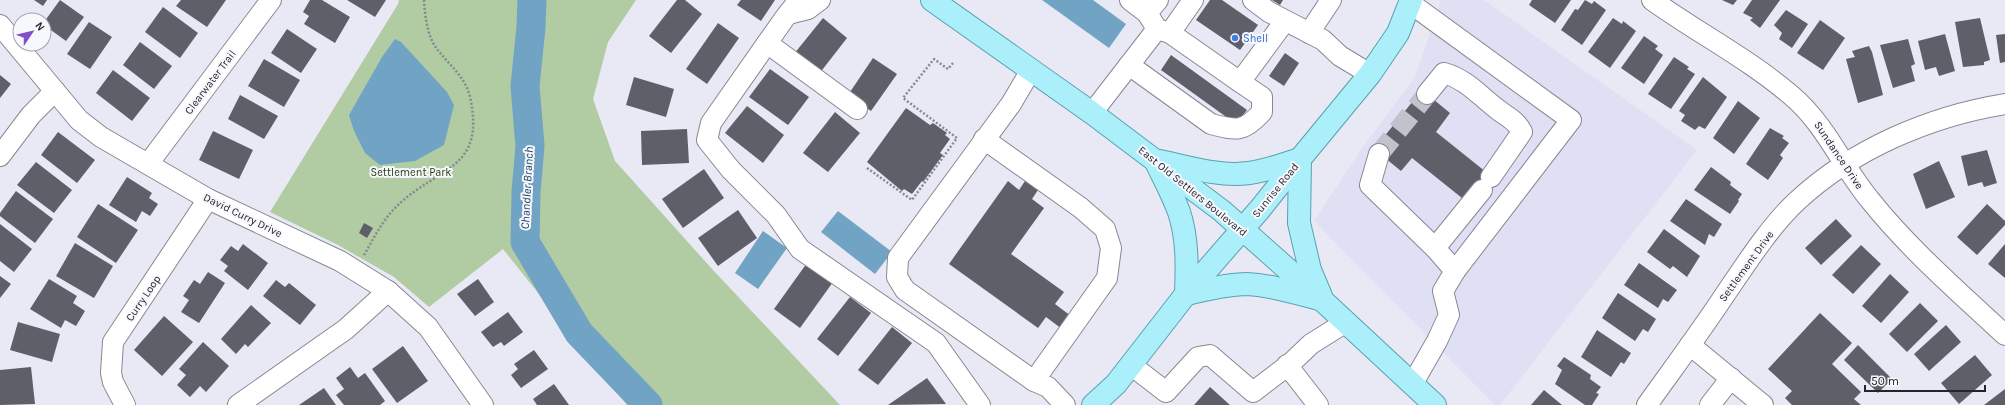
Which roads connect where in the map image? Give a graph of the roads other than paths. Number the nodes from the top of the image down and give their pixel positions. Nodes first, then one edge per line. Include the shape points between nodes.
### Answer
1 (271, 0) edge
2 (820, 0) edge
3 (932, 0) edge
4 (1130, 0) edge
5 (1193, 0) edge
6 (1253, 0) edge
7 (1331, 0) edge
8 (1652, 0) edge
9 (1410, 2) edge
10 (790, 11) edge
11 (1158, 19) edge
12 (1285, 21) junction
13 (0, 25) edge
14 (1309, 33) junction
15 (767, 43) junction
16 (1129, 65) junction
17 (1031, 70) junction
18 (1370, 74) junction
19 (1240, 82) junction
20 (55, 91) junction
21 (1427, 94) tunnel mouth
22 (2005, 104) edge
23 (857, 109) dead end
24 (1092, 113) junction
25 (984, 139) junction
26 (1380, 154) tunnel mouth
27 (0, 156) edge
28 (1155, 159) junction
29 (1300, 159) junction
30 (1845, 163) junction
31 (148, 164) junction
32 (208, 199) junction
33 (1242, 230) junction
34 (1435, 248) junction
35 (1455, 271) junction
36 (388, 291) junction
37 (1186, 294) junction
38 (1322, 300) junction
39 (1346, 322) junction
40 (2005, 335) edge
41 (1690, 345) junction
42 (1131, 365) junction
43 (1287, 365) junction
44 (1731, 378) junction
45 (1034, 381) junction
46 (1413, 383) junction
47 (1311, 402) edge
48 (125, 405) edge
49 (238, 405) edge
50 (483, 405) edge
51 (980, 405) edge
52 (1065, 405) edge
53 (1093, 405) edge
54 (1435, 405) edge
55 (1647, 405) edge
56 (1710, 405) edge
57 (1763, 405) edge

1 - 31 street, Clearwater Trail
2 - 10 street via 808,9
3 - 17 main road, East Old Settlers Boulevard
4 - 11 street
5 - 11 street
6 - 12 street
7 - 14 street
8 - 30 street, Sundance Drive via 1792,96 1815,118
9 - 18 main road, Sunrise Road via 1398,33
9 - 35 street via 1571,120
10 - 15 street
11 - 16 street
11 - 19 street
12 - 14 street
12 - 19 street
13 - 20 street, David Curry Drive
14 - 18 street
15 - 23 street
15 - 51 street via 711,123 707,140 731,170 776,215 800,249 936,343
16 - 19 street via 1211,124 1224,128 1239,129 1250,125 1262,112 1262,97
16 - 24 street
17 - 24 main road, East Old Settlers Boulevard
17 - 25 street via 1011,104
18 - 29 main road, Sunrise Road
20 - 27 street via 31,115
20 - 31 street, David Curry Drive via 79,120 101,137
21 - 34 street via 1444,73 1456,76 1517,123 1522,132 1487,183
22 - 30 street, Settlement Drive via 1953,115 1905,133
24 - 28 main road, East Old Settlers Boulevard
25 - 45 street via 1081,208 1105,229 1111,248 1107,278
25 - 45 street via 898,258 897,277 906,290
26 - 34 street via 1370,185
28 - 29 main road via 1207,171 1237,174 1263,170
28 - 33 main road, East Old Settlers Boulevard via 1222,211
28 - 37 main road via 1179,212 1185,234
29 - 33 main road, Sunrise Road
29 - 38 main road via 1299,223 1310,270
30 - 40 street, Sundance Drive via 1869,200 1918,253
30 - 41 street, Settlement Drive via 1797,201 1757,248
31 - 32 street, David Curry Drive
32 - 36 street, David Curry Drive via 340,262
32 - 48 street, Curry Loop via 113,342 113,382
33 - 37 main road, Sunrise Road
33 - 38 main road, East Old Settlers Boulevard
34 - 35 street
35 - 46 street via 1443,291 1448,315 1437,341
36 - 49 street via 346,329
36 - 50 street, David Curry Drive via 428,327
37 - 38 main road via 1248,284
37 - 42 main road, Sunrise Road
38 - 39 main road, East Old Settlers Boulevard
39 - 43 street via 1311,344
39 - 46 main road, East Old Settlers Boulevard
41 - 44 street
41 - 55 street, Settlement Drive
42 - 43 street via 1166,392 1198,357 1210,355 1253,392
42 - 53 main road, Sunrise Road via 1116,384
43 - 47 street
44 - 56 street
44 - 57 street
45 - 52 street via 1048,387
46 - 54 main road, East Old Settlers Boulevard

